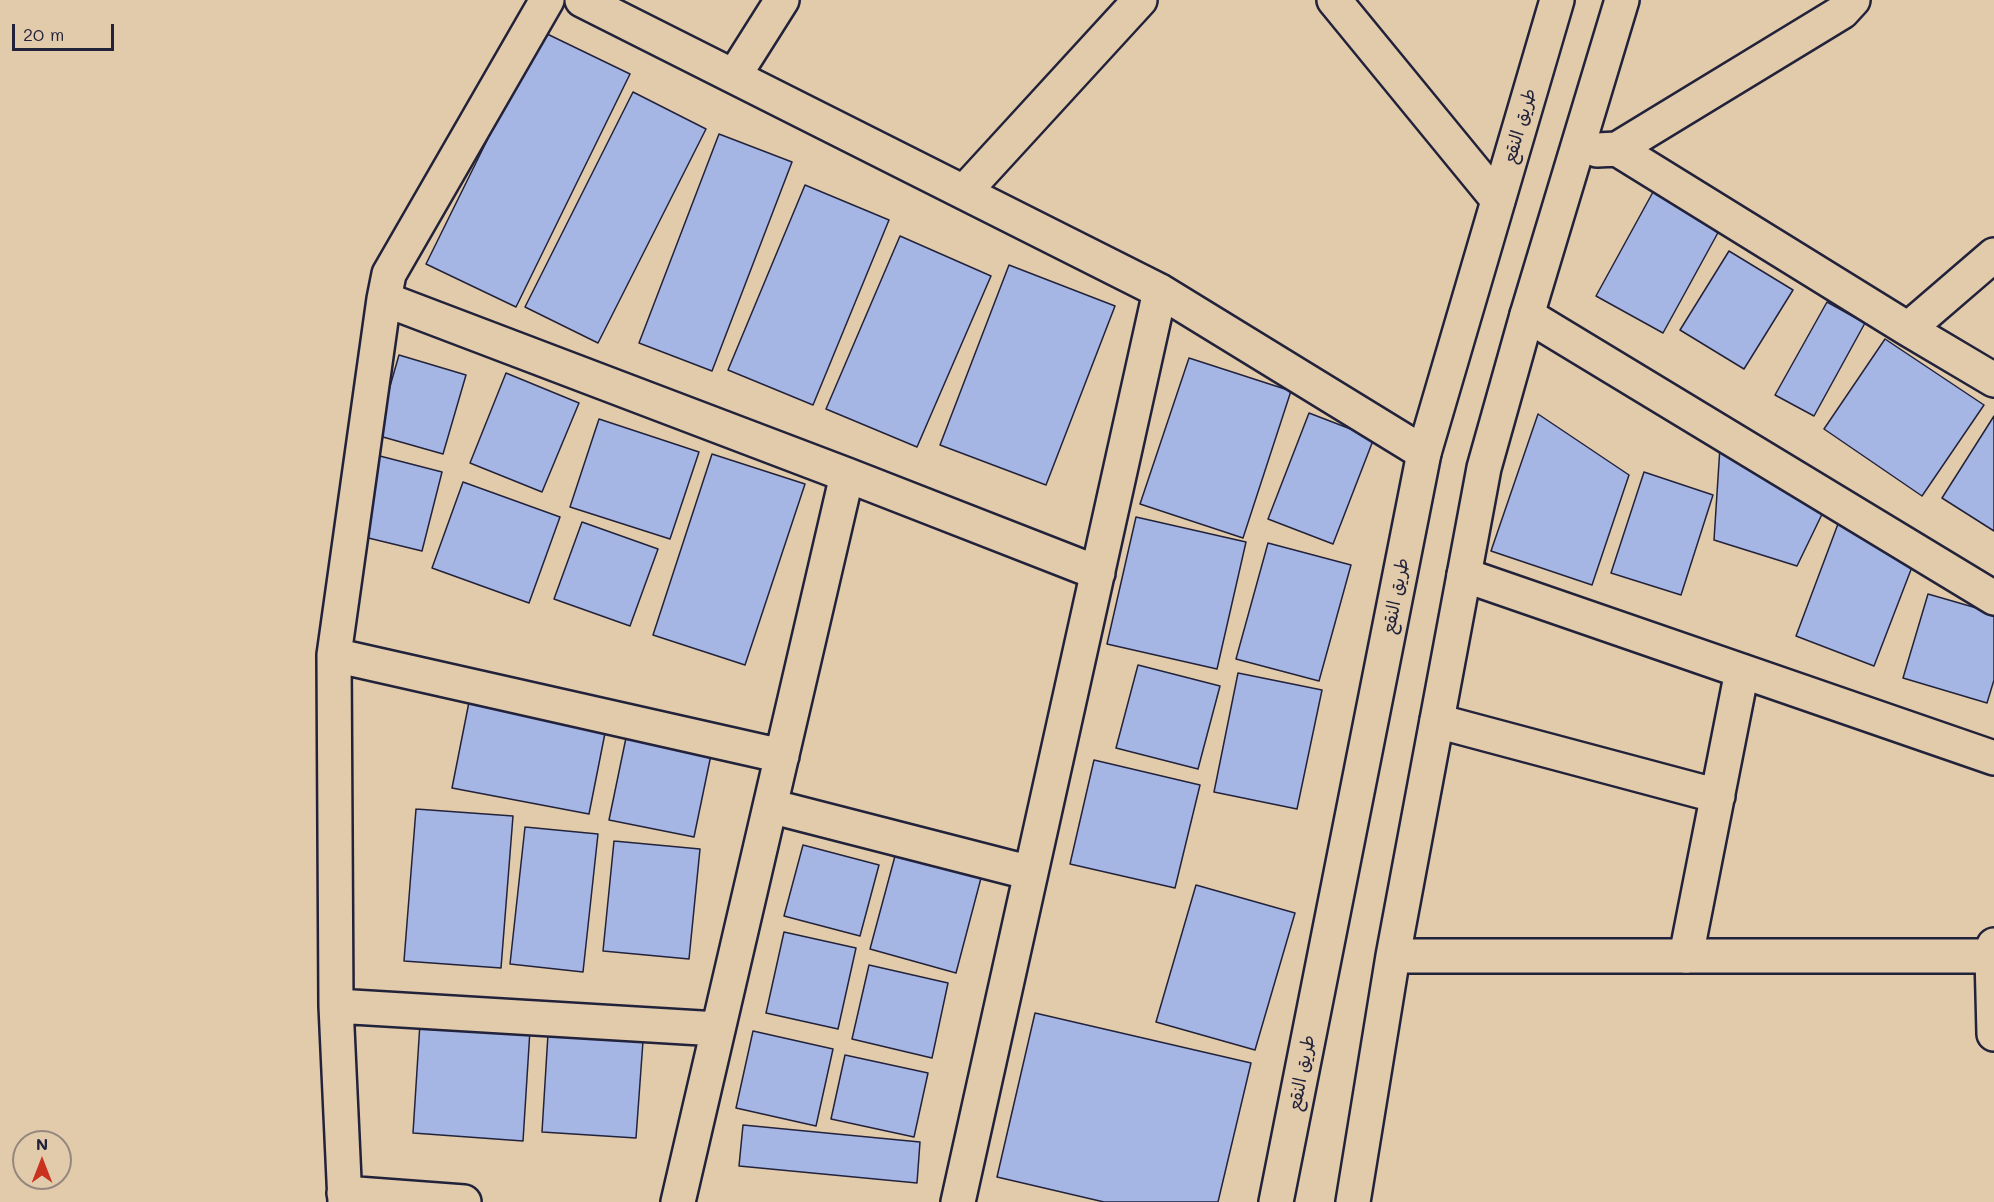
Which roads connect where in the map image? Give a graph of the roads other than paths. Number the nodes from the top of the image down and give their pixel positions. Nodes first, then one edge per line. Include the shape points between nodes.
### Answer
1 (547, 0) edge
2 (582, 0) edge
3 (782, 0) edge
4 (1140, 0) edge
5 (1334, 0) edge
6 (1557, 0) edge
7 (1622, 0) edge
8 (1854, 0) edge
9 (734, 76) junction
10 (1617, 149) junction
11 (1577, 152) junction
12 (964, 192) junction
13 (1498, 200) junction
14 (1994, 255) edge
15 (1160, 291) junction
16 (384, 299) junction
17 (1527, 315) junction
18 (1908, 329) junction
19 (1994, 380) edge
20 (1424, 453) junction
21 (847, 475) junction
22 (1098, 573) junction
23 (1464, 575) junction
24 (1994, 598) edge
25 (334, 655) junction
26 (1742, 671) junction
27 (1437, 722) junction
28 (782, 756) junction
29 (1994, 758) edge
30 (1718, 796) junction
31 (770, 806) junction
32 (1031, 873) junction
33 (1993, 953) edge
34 (1393, 956) junction
35 (1686, 956) junction
36 (336, 1006) junction
37 (718, 1029) junction
38 (1994, 1034) edge
39 (344, 1197) edge
40 (464, 1202) edge
41 (678, 1202) edge
42 (958, 1202) edge
43 (1276, 1202) edge
44 (1353, 1202) edge

1 - 16 street via 389,274
2 - 9 street
3 - 9 street
4 - 12 street
5 - 13 street
6 - 13 street, طريق النقع
7 - 11 street
8 - 10 street via 1842,12
9 - 12 street
10 - 11 street
10 - 18 street
11 - 17 street
12 - 15 street
13 - 20 street, طريق النقع
14 - 18 street
15 - 20 street
15 - 22 street
16 - 21 street
16 - 25 street
17 - 23 street via 1484,468
17 - 24 street
18 - 19 street
20 - 43 street, طريق النقع
21 - 22 street
21 - 28 street
22 - 32 street
23 - 26 street
23 - 27 street
25 - 28 street
25 - 36 street
26 - 29 street
26 - 30 street
27 - 30 street
27 - 34 street
28 - 31 street
30 - 35 street
31 - 32 street
31 - 37 street
32 - 42 street
33 - 35 street
33 - 38 street
34 - 35 street
34 - 44 street
36 - 37 street
36 - 39 street
37 - 41 street
39 - 40 street

